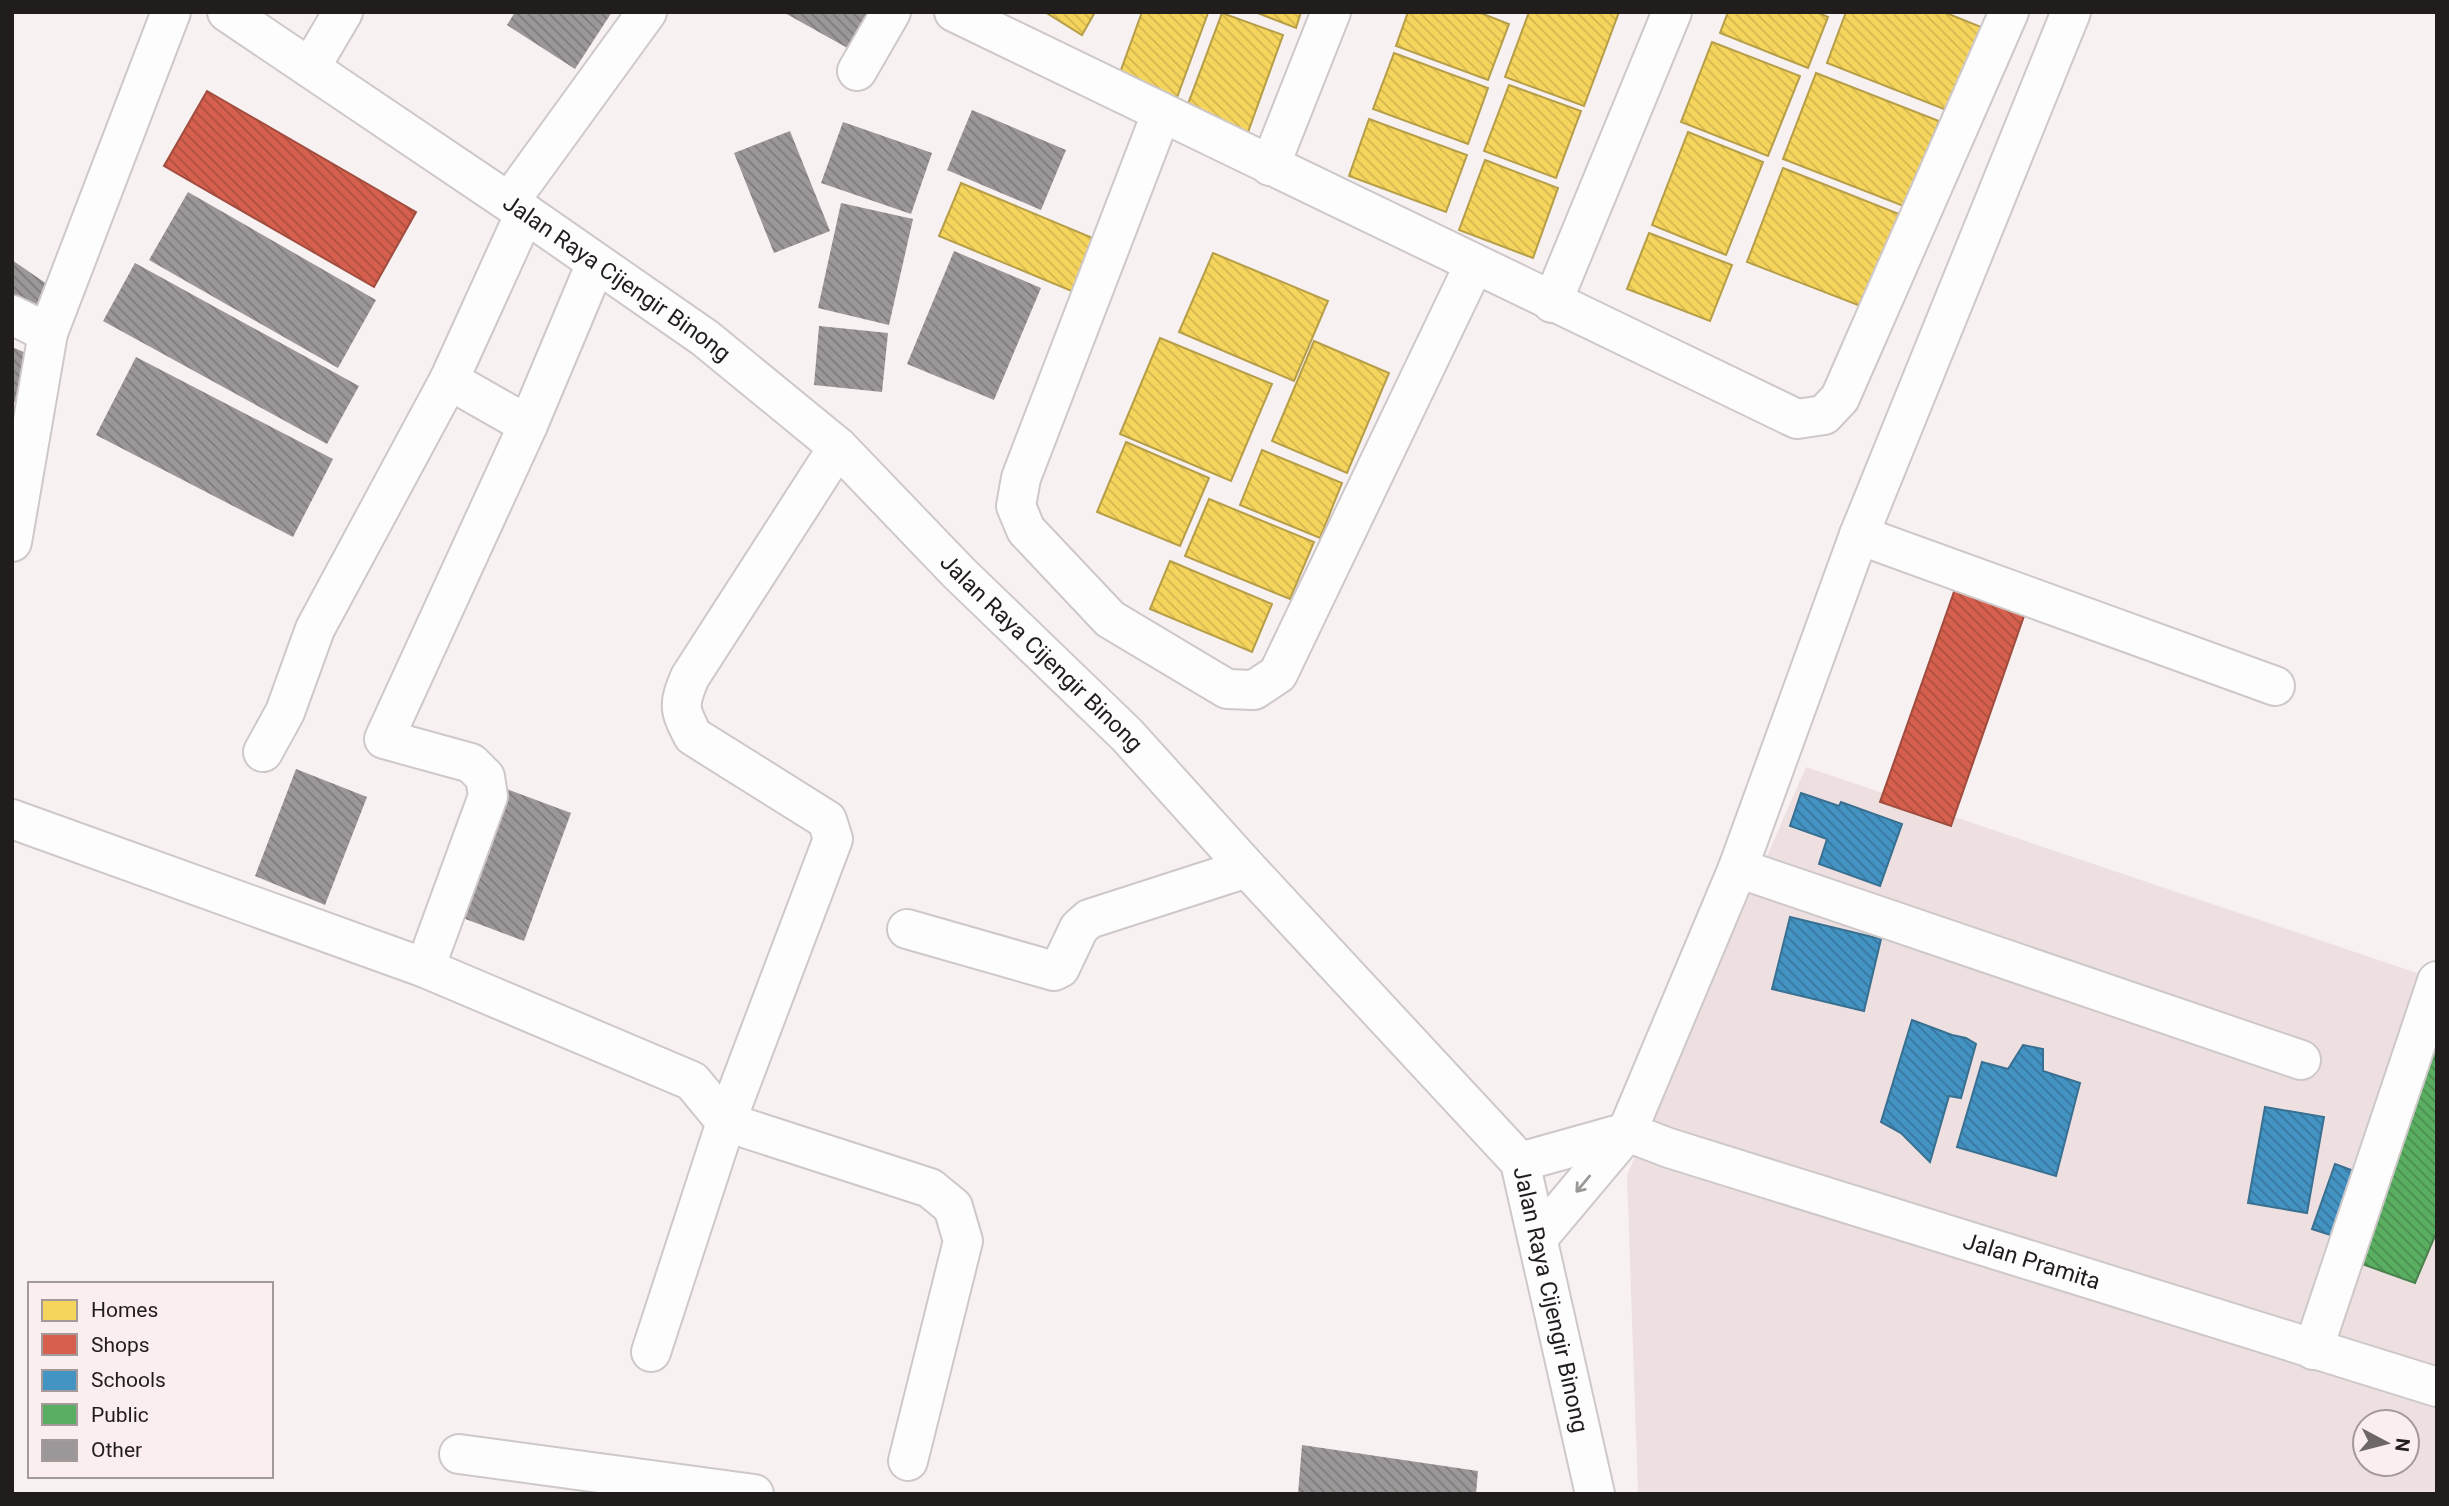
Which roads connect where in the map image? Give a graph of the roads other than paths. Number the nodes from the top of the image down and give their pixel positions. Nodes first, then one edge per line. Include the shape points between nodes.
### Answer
1 (171, 12) edge
2 (227, 12) edge
3 (343, 12) edge
4 (647, 12) edge
5 (891, 12) edge
6 (954, 12) edge
7 (1331, 12) edge
8 (1672, 12) edge
9 (2009, 12) edge
10 (2071, 12) edge
11 (310, 68) junction
12 (857, 71) dead end
13 (1161, 114) junction
14 (1270, 166) junction
15 (517, 208) junction
16 (596, 263) junction
17 (1474, 265) junction
18 (1552, 303) junction
19 (12, 314) edge
20 (48, 333) junction
21 (449, 380) junction
22 (527, 425) junction
23 (838, 447) junction
24 (1859, 535) junction
25 (12, 542) edge
26 (2275, 686) dead end
27 (263, 752) dead end
28 (12, 819) edge
29 (1738, 868) junction
30 (1247, 869) junction
31 (907, 929) dead end
32 (425, 968) junction
33 (2437, 981) edge
34 (2301, 1060) dead end
35 (726, 1122) junction
36 (1627, 1132) junction
37 (1520, 1161) junction
38 (1538, 1238) junction
39 (2313, 1350) junction
40 (650, 1352) dead end
41 (2437, 1387) edge
42 (459, 1454) dead end
43 (908, 1461) dead end
44 (754, 1494) edge
45 (1595, 1494) edge

1 - 20 street
2 - 11 street, Jalan Raya Cijengir Binong
3 - 11 street
4 - 15 street
5 - 12 street
6 - 13 street
7 - 14 street
8 - 18 street
9 - 18 street via 1840,398 1824,415 1797,419
10 - 24 street
11 - 15 street, Jalan Raya Cijengir Binong
13 - 14 street
13 - 17 street via 1021,478 1016,506 1026,530 1110,618 1227,690 1254,690 1278,674
14 - 17 street
15 - 16 street, Jalan Raya Cijengir Binong
15 - 21 street
16 - 22 street
16 - 23 street, Jalan Raya Cijengir Binong via 705,338
17 - 18 street
19 - 20 street
20 - 25 street
21 - 22 street
21 - 27 street via 315,629 285,712
22 - 32 street via 384,739 471,762 485,777 488,796
23 - 30 street, Jalan Raya Cijengir Binong via 959,573 1127,735
23 - 35 street via 690,677 680,700 693,736 827,820 834,839
24 - 26 street
24 - 29 street
28 - 32 street
29 - 34 street
29 - 36 street
30 - 31 street via 1089,919 1054,971
30 - 37 street, Jalan Raya Cijengir Binong
32 - 35 street via 692,1081
33 - 39 street
35 - 40 street
35 - 43 street via 930,1188 953,1207 962,1241
36 - 37 street
36 -> 38 street
36 - 39 street, Jalan Pramita
37 - 38 street, Jalan Raya Cijengir Binong
38 - 45 street, Jalan Raya Cijengir Binong
39 - 41 street, Jalan Pramita
42 - 44 street

